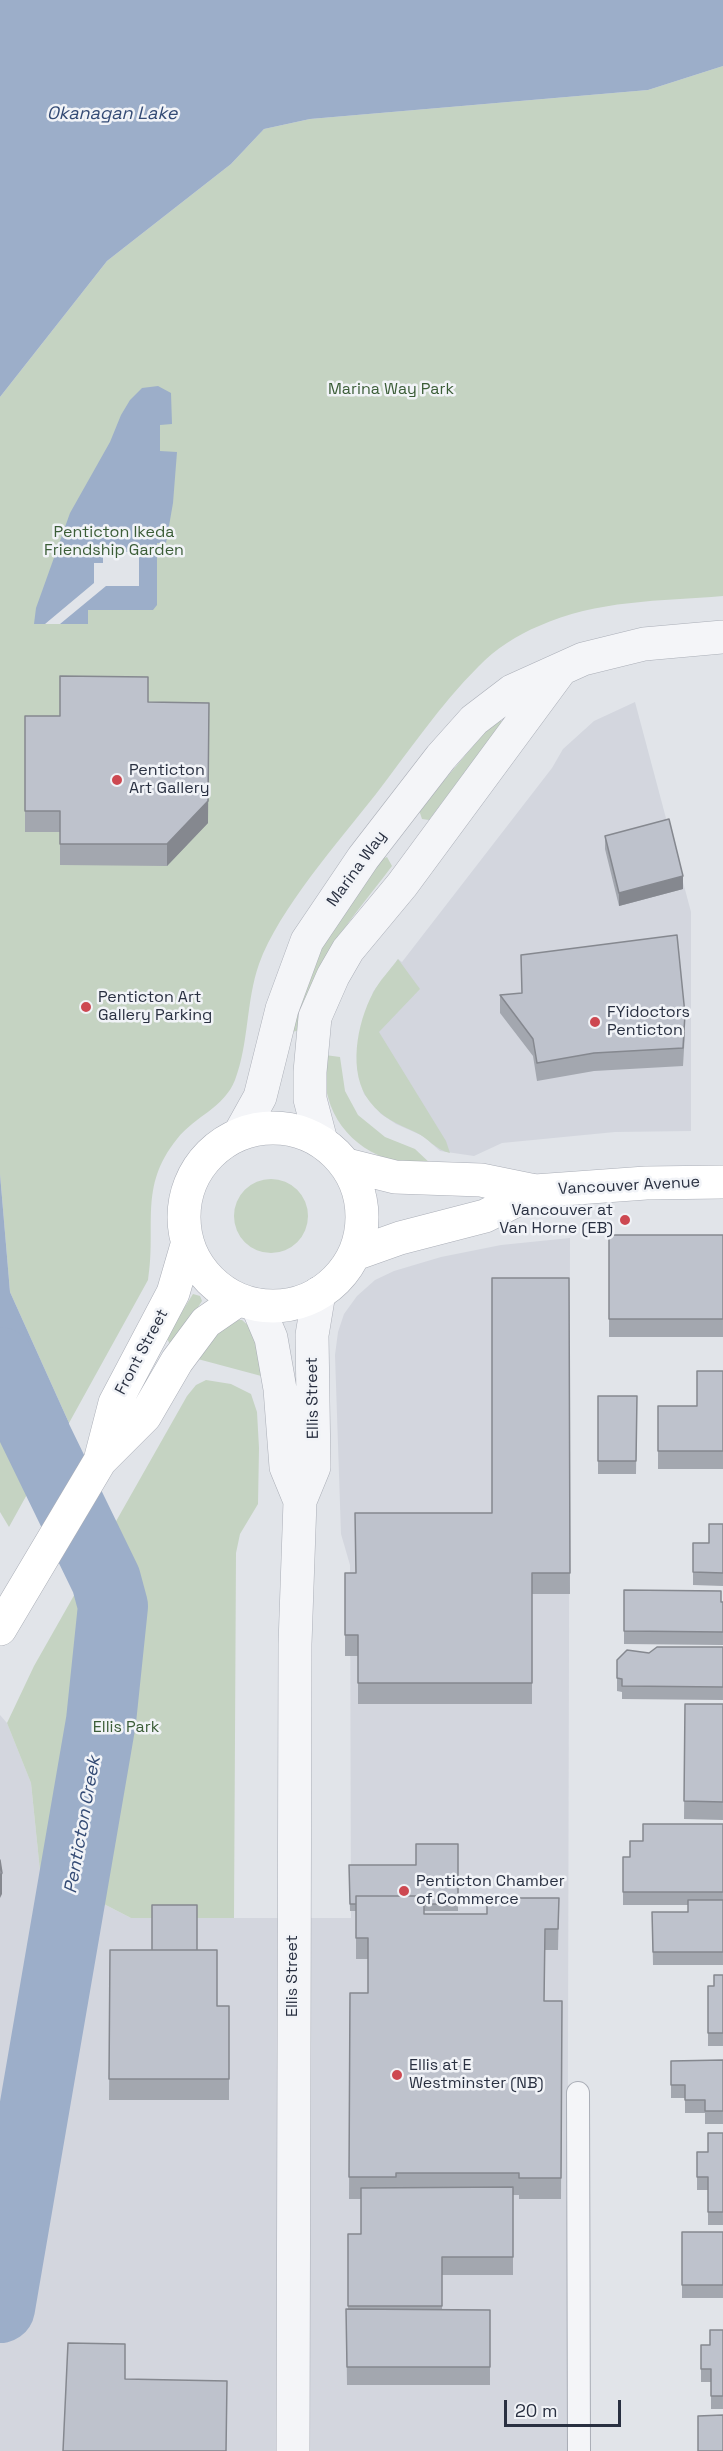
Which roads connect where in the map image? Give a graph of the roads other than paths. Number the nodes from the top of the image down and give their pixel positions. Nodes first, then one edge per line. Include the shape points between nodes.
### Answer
1 (723, 637) edge
2 (562, 669) junction
3 (240, 1133) junction
4 (321, 1141) junction
5 (346, 1166) junction
6 (723, 1182) edge
7 (535, 1191) junction
8 (187, 1245) junction
9 (355, 1254) junction
10 (319, 1293) junction
11 (247, 1303) junction
12 (100, 1461) junction
13 (300, 1501) junction
14 (0, 1629) edge
15 (578, 2093) dead end
16 (293, 2451) edge
17 (579, 2451) edge

1 - 2 street, Marina Way via 611,650
2 - 3 street, Marina Way via 512,691 474,720 434,766 334,900 296,966 260,1097
2 - 4 street via 402,885 348,950 333,976 315,1017 310,1072 310,1099
3 - 4 street via 268,1127 296,1130
3 - 8 street via 208,1154 192,1178 183,1206
4 - 5 street
5 - 7 street, Vancouver Avenue via 395,1177 481,1180
5 - 9 street via 357,1186 362,1209
6 - 7 street, Vancouver Avenue
7 - 9 street, Vancouver Avenue via 485,1216
8 - 11 street via 199,1268 216,1286
8 - 12 street, Front Street via 173,1293 115,1402
9 - 10 street via 345,1270
10 - 11 street via 289,1305
10 - 13 street, Ellis Street via 312,1335 314,1467
11 - 12 street, Front Street via 206,1322 177,1361 145,1416
11 - 13 street, Ellis Street via 271,1338 280,1389 286,1467
12 - 14 street, Front Street
13 - 16 street, Ellis Street via 295,1644
15 - 17 lane

